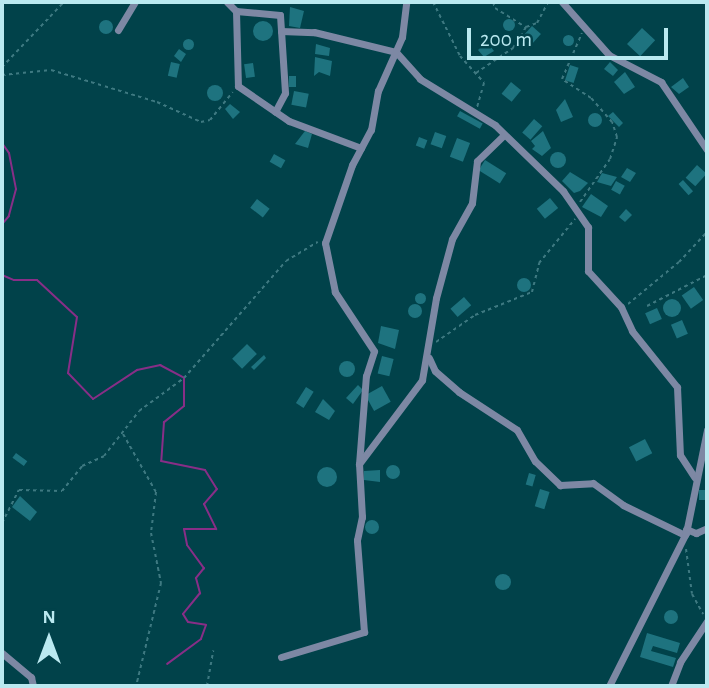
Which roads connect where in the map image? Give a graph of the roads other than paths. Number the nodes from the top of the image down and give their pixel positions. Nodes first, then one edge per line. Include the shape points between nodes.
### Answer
1 (135, 2) edge
2 (227, 2) edge
3 (406, 2) edge
4 (562, 2) edge
5 (236, 11) junction
6 (118, 30) dead end
7 (281, 31) junction
8 (396, 52) junction
9 (275, 112) junction
10 (504, 135) junction
11 (361, 148) junction
12 (707, 150) edge
13 (429, 350) junction
14 (707, 430) edge
15 (359, 464) junction
16 (695, 478) junction
17 (707, 528) edge
18 (686, 532) junction
19 (706, 621) edge
20 (2, 653) edge
21 (281, 657) dead end
22 (33, 686) edge
23 (609, 686) edge
24 (671, 686) edge

1 - 6 street
2 - 5 street
3 - 8 street
4 - 12 street via 610,55 660,82
5 - 7 street via 278,12
5 - 9 street via 238,86
7 - 8 street via 314,32
7 - 9 street via 285,93
8 - 10 street via 420,79
8 - 11 street
9 - 11 street
10 - 13 street via 477,161 472,203 452,239
10 - 16 street via 547,174 588,227 588,271 622,309 656,365 677,387 680,455
11 - 15 street via 325,251 335,292 374,351 365,384
13 - 15 street via 413,395
13 - 18 street via 435,372 517,430 535,461 560,485 593,482 623,505
14 - 16 street
15 - 21 street via 362,517 357,540 364,632
16 - 18 street
17 - 18 street
18 - 23 street
19 - 24 street
20 - 22 street via 31,677

